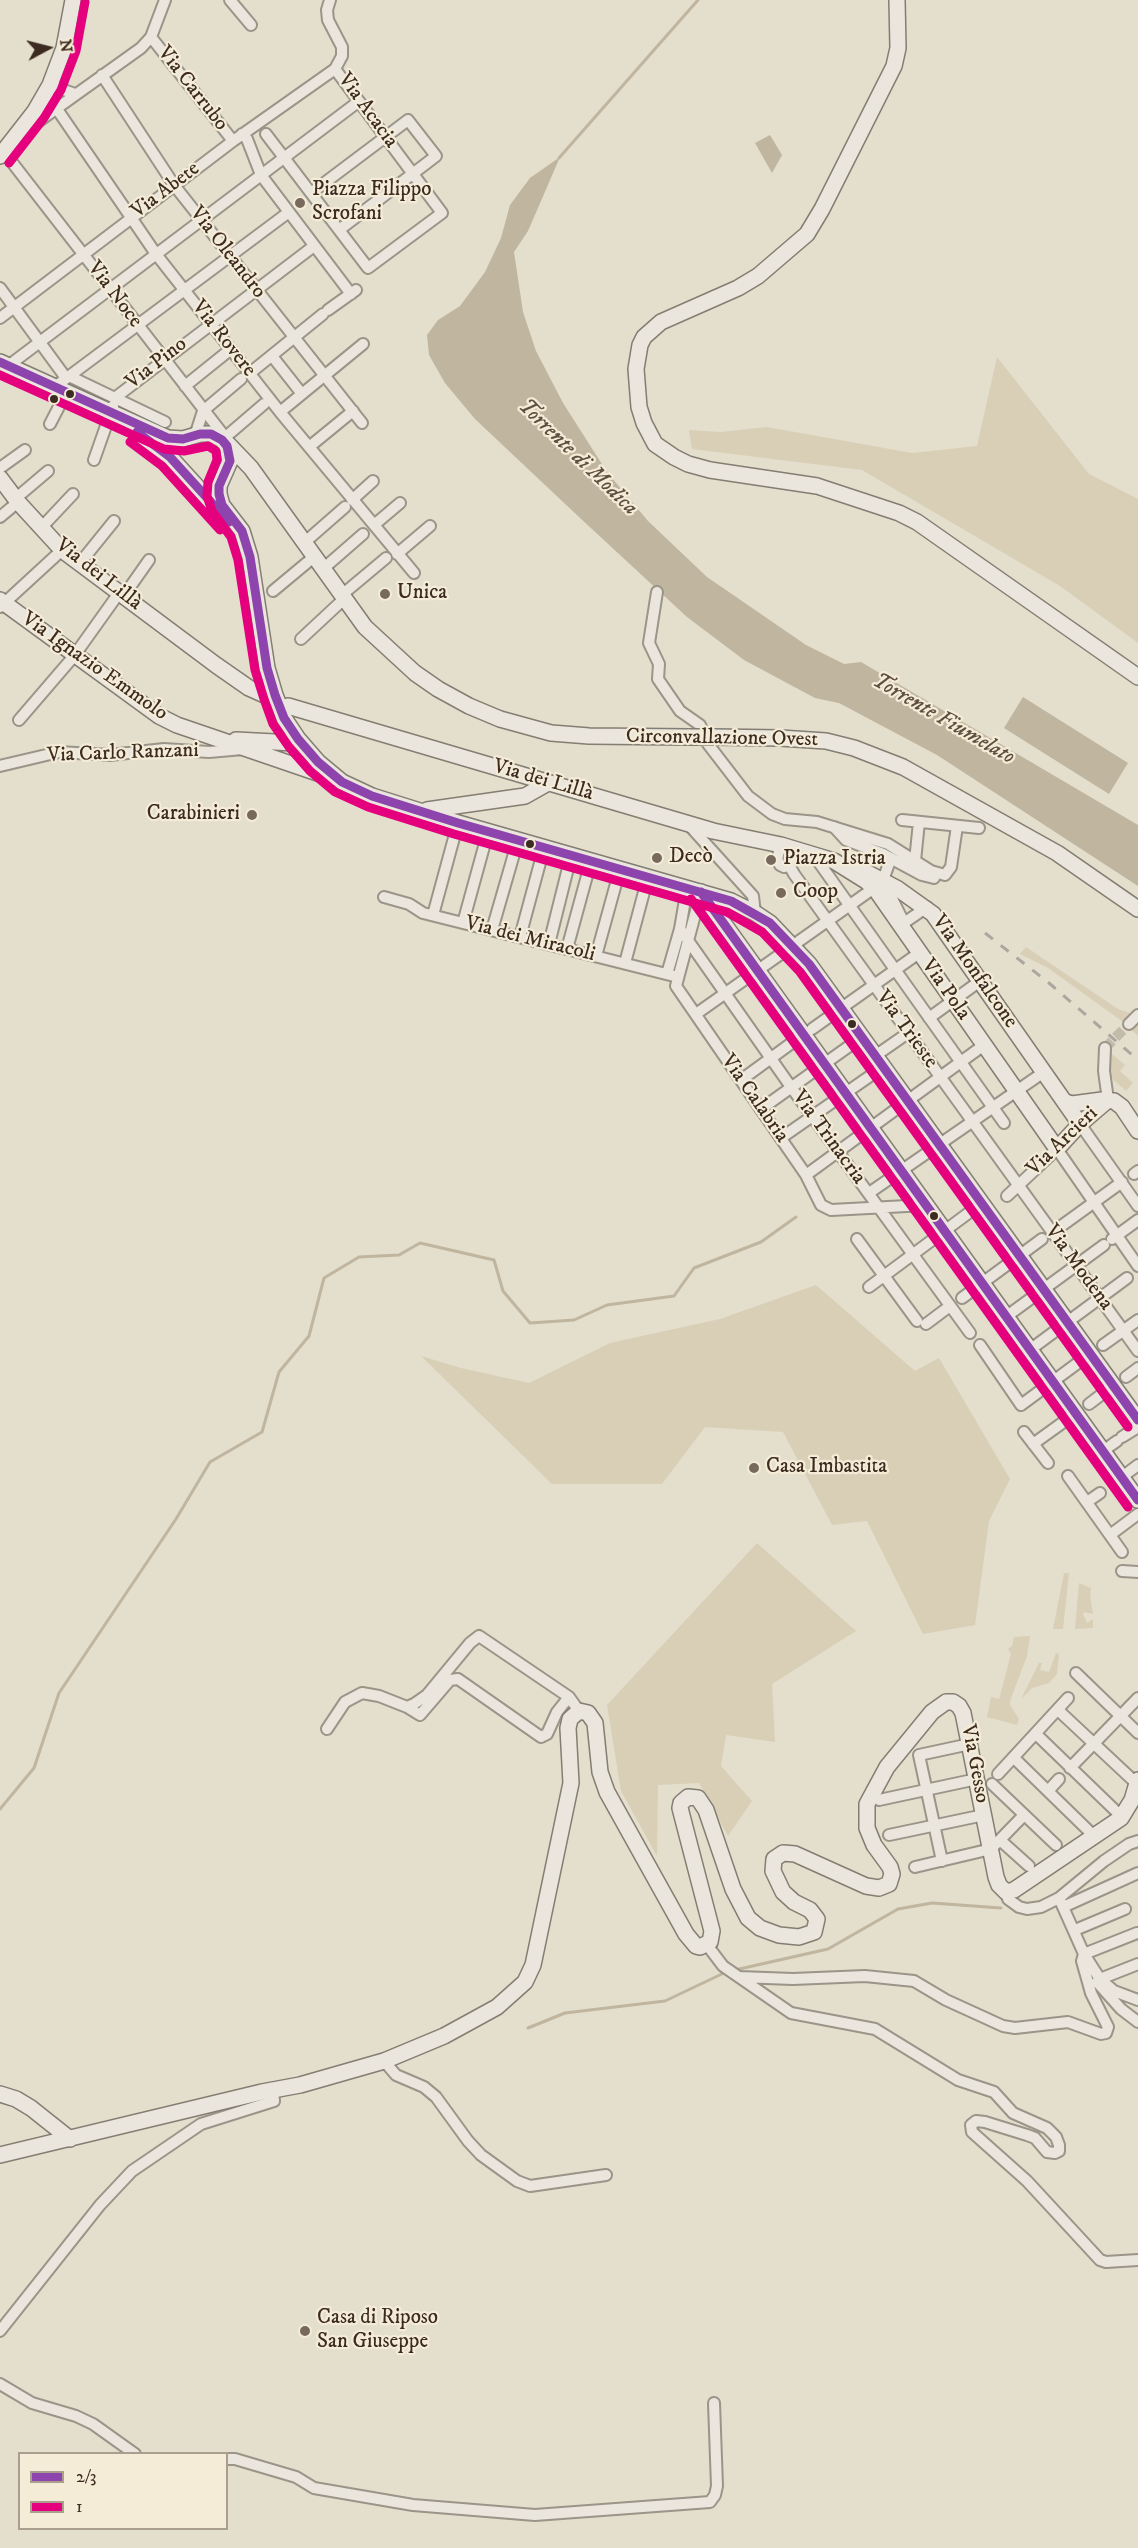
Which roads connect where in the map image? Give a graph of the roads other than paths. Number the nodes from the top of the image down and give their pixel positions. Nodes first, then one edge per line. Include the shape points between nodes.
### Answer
1 (73, 0) edge
2 (165, 0) edge
3 (230, 0) edge
4 (330, 0) edge
5 (897, 0) edge
6 (251, 25) dead end
7 (151, 37) junction
8 (336, 69) junction
9 (102, 75) junction
10 (48, 89) junction
11 (75, 94) junction
12 (358, 102) junction
13 (55, 109) junction
14 (266, 134) dead end
15 (16, 137) junction
16 (238, 137) junction
17 (385, 137) junction
18 (2, 154) edge
19 (287, 155) junction
20 (412, 174) junction
21 (258, 178) junction
22 (174, 185) junction
23 (314, 191) junction
24 (286, 214) junction
25 (130, 218) junction
26 (202, 221) junction
27 (342, 227) junction
28 (314, 246) junction
29 (82, 253) junction
30 (156, 254) junction
31 (230, 256) junction
32 (0, 288) edge
33 (184, 290) junction
34 (256, 290) junction
35 (111, 291) junction
36 (15, 307) junction
37 (0, 318) edge
38 (210, 323) junction
39 (137, 326) junction
40 (295, 337) junction
41 (39, 342) junction
42 (363, 344) dead end
43 (231, 349) junction
44 (272, 356) junction
45 (163, 359) junction
46 (4, 364) edge
47 (245, 376) junction
48 (325, 377) junction
49 (64, 383) junction
50 (184, 386) junction
51 (302, 394) junction
52 (116, 397) junction
53 (264, 404) dead end
54 (203, 411) junction
55 (280, 411) junction
56 (353, 411) junction
57 (111, 413) junction
58 (165, 422) dead end
59 (362, 423) dead end
60 (50, 424) dead end
61 (193, 437) junction
62 (223, 438) junction
63 (309, 447) junction
64 (25, 450) dead end
65 (94, 460) dead end
66 (0, 468) edge
67 (48, 471) dead end
68 (188, 475) junction
69 (223, 476) junction
70 (0, 478) edge
71 (374, 481) dead end
72 (73, 494) dead end
73 (16, 500) junction
74 (349, 503) junction
75 (400, 503) dead end
76 (276, 504) junction
77 (0, 517) edge
78 (114, 521) dead end
79 (374, 525) junction
80 (430, 526) dead end
81 (41, 528) junction
82 (363, 534) dead end
83 (305, 542) junction
84 (247, 546) junction
85 (62, 550) junction
86 (397, 554) junction
87 (387, 558) dead end
88 (149, 560) dead end
89 (319, 562) junction
90 (80, 563) junction
91 (414, 573) dead end
92 (273, 591) dead end
93 (657, 592) dead end
94 (121, 595) junction
95 (344, 596) junction
96 (2, 604) edge
97 (301, 639) dead end
98 (74, 656) junction
99 (1138, 677) edge
100 (269, 698) dead end
101 (286, 712) junction
102 (19, 720) dead end
103 (252, 745) junction
104 (304, 747) junction
105 (280, 761) junction
106 (0, 766) edge
107 (342, 782) junction
108 (548, 783) junction
109 (420, 811) junction
110 (902, 820) dead end
111 (919, 822) junction
112 (458, 823) junction
113 (688, 823) junction
114 (957, 826) junction
115 (834, 827) junction
116 (979, 828) dead end
117 (488, 832) junction
118 (518, 840) junction
119 (788, 847) junction
120 (544, 848) junction
121 (813, 854) junction
122 (571, 856) junction
123 (591, 861) junction
124 (915, 861) junction
125 (620, 869) junction
126 (885, 873) junction
127 (945, 875) junction
128 (648, 877) junction
129 (694, 890) junction
130 (384, 897) dead end
131 (849, 906) junction
132 (927, 907) junction
133 (1138, 909) edge
134 (755, 913) junction
135 (433, 915) junction
136 (827, 921) junction
137 (463, 923) junction
138 (902, 924) junction
139 (680, 929) junction
140 (492, 930) junction
141 (520, 937) junction
142 (688, 941) junction
143 (549, 944) junction
144 (791, 946) junction
145 (567, 949) junction
146 (919, 953) junction
147 (596, 956) junction
148 (625, 963) junction
149 (757, 969) junction
150 (895, 970) junction
151 (674, 979) junction
152 (980, 981) junction
153 (873, 985) junction
154 (725, 992) junction
155 (952, 1001) junction
156 (841, 1008) junction
157 (696, 1014) junction
158 (1138, 1015) edge
159 (929, 1018) junction
160 (1129, 1024) tunnel mouth
161 (808, 1031) junction
162 (908, 1033) junction
163 (862, 1037) junction
164 (984, 1045) junction
165 (1105, 1048) tunnel mouth
166 (771, 1058) junction
167 (879, 1062) junction
168 (960, 1062) junction
169 (825, 1063) junction
170 (1044, 1072) junction
171 (940, 1077) junction
172 (741, 1080) junction
173 (791, 1088) junction
174 (1016, 1091) junction
175 (847, 1094) junction
176 (1108, 1100) junction
177 (908, 1102) junction
178 (1066, 1102) junction
179 (993, 1107) junction
180 (761, 1109) junction
181 (813, 1116) junction
182 (972, 1122) junction
183 (1004, 1123) dead end
184 (1080, 1124) junction
185 (872, 1128) junction
186 (1138, 1131) edge
187 (781, 1138) junction
188 (939, 1144) junction
189 (1057, 1149) junction
190 (838, 1151) junction
191 (901, 1169) junction
192 (806, 1175) junction
193 (1122, 1182) junction
194 (1019, 1185) junction
195 (868, 1193) junction
196 (1007, 1196) dead end
197 (1094, 1202) junction
198 (982, 1203) junction
199 (926, 1205) junction
200 (1138, 1206) edge
201 (879, 1207) junction
202 (1138, 1220) edge
203 (946, 1231) junction
204 (1053, 1232) junction
205 (857, 1239) dead end
206 (1042, 1239) dead end
207 (1110, 1240) junction
208 (913, 1254) junction
209 (1020, 1256) junction
210 (1076, 1265) junction
211 (1135, 1271) edge
212 (884, 1276) junction
213 (983, 1282) junction
214 (869, 1287) dead end
215 (1043, 1288) junction
216 (962, 1298) dead end
217 (1100, 1298) junction
218 (950, 1306) junction
219 (1007, 1316) junction
220 (1138, 1320) edge
221 (1068, 1321) junction
222 (1123, 1330) junction
223 (970, 1333) dead end
224 (980, 1345) dead end
225 (1103, 1345) dead end
226 (1031, 1349) junction
227 (1138, 1351) edge
228 (1090, 1354) junction
229 (1138, 1368) edge
230 (1054, 1381) junction
231 (1120, 1381) junction
232 (1082, 1408) junction
233 (1138, 1420) edge
234 (1138, 1427) edge
235 (1024, 1432) dead end
236 (1033, 1444) junction
237 (1103, 1450) junction
238 (1048, 1463) dead end
239 (1138, 1465) edge
240 (1068, 1476) dead end
241 (1122, 1477) junction
242 (1100, 1493) dead end
243 (1138, 1500) edge
244 (1087, 1502) junction
245 (1138, 1514) edge
246 (1110, 1535) junction
247 (1122, 1552) dead end
248 (1122, 1571) dead end
249 (1138, 1572) edge
250 (1076, 1673) dead end
251 (431, 1696) junction
252 (569, 1698) junction
253 (1068, 1698) dead end
254 (1138, 1698) edge
255 (1058, 1710) junction
256 (579, 1711) junction
257 (1121, 1716) junction
258 (327, 1729) dead end
259 (1138, 1732) edge
260 (1036, 1734) junction
261 (970, 1744) junction
262 (1094, 1744) junction
263 (1014, 1758) junction
264 (1070, 1768) junction
265 (977, 1779) junction
266 (1059, 1779) dead end
267 (1138, 1782) edge
268 (927, 1790) junction
269 (1048, 1791) junction
270 (873, 1802) junction
271 (984, 1815) junction
272 (1024, 1815) junction
273 (1122, 1817) junction
274 (934, 1826) junction
275 (889, 1836) dead end
276 (1095, 1837) junction
277 (1138, 1841) edge
278 (996, 1844) junction
279 (1056, 1845) dead end
280 (942, 1861) junction
281 (1029, 1866) dead end
282 (915, 1867) dead end
283 (1138, 1873) edge
284 (1006, 1892) junction
285 (1061, 1902) junction
286 (1125, 1908) dead end
287 (1075, 1930) junction
288 (1137, 1933) edge
289 (706, 1945) junction
290 (1084, 1954) junction
291 (1138, 1964) edge
292 (1097, 1975) junction
293 (739, 1977) junction
294 (1114, 1991) junction
295 (1138, 2000) edge
296 (1138, 2005) edge
297 (1138, 2022) edge
298 (384, 2061) junction
299 (0, 2094) edge
300 (274, 2095) junction
301 (70, 2139) junction
302 (0, 2155) edge
303 (606, 2175) dead end
304 (1138, 2260) edge
305 (0, 2331) edge
306 (0, 2384) edge
307 (714, 2403) dead end
308 (132, 2452) edge
309 (228, 2459) edge

1 - 10 street via 64,48
2 - 7 street
3 - 6 street
4 - 8 street, Via Acacia via 328,20 342,47
5 - 99 street via 898,48 894,66 807,234 758,276 661,322 644,337 636,369 644,423 655,444 688,464 817,486 917,522
7 - 9 street
7 - 16 street, Via Carrubo
8 - 12 street, Via Acacia
8 - 16 street, Via Abete
9 - 11 street
9 - 22 street, Via Oleandro
10 - 11 street
10 - 13 street, Via Rovere
10 - 15 street
11 - 13 street
12 - 17 street, Via Acacia
12 - 19 street
13 - 15 street
13 - 25 street, Via Rovere
14 - 19 street
15 - 18 street
16 - 21 street, Via Carrubo via 247,139
16 - 22 street, Via Abete
17 - 20 street, Via Acacia
17 - 20 street via 408,120 436,156
17 - 23 street
18 - 29 street, Via Noce
19 - 21 street
19 - 23 street
20 - 27 street
20 - 27 street, Via Acacia via 442,213 368,268
21 - 24 street, Via Carrubo
21 - 26 street
22 - 25 street, Via Abete
22 - 26 street, Via Oleandro
23 - 27 street
24 - 28 street, Via Carrubo
24 - 31 street
25 - 29 street, Via Abete
25 - 30 street, Via Rovere
26 - 30 street
26 - 31 street, Via Oleandro
28 - 34 street, Via Pino
28 - 40 street, Via Carrubo via 354,292
29 - 35 street, Via Noce
29 - 36 street, Via Abete
30 - 33 street, Via Rovere
30 - 35 street
31 - 33 street
31 - 34 street, Via Oleandro
32 - 36 street
33 - 38 street, Via Rovere
33 - 39 street
34 - 38 street, Via Pino
34 - 40 street, Via Oleandro
35 - 39 street, Via Noce
35 - 41 street
36 - 37 street, Via Abete
36 - 41 street
38 - 43 street, Via Rovere
38 - 45 street, Via Pino
39 - 45 street, Via Noce
39 - 49 street
40 - 44 street
40 - 48 street, Via Oleandro
41 - 46 street
41 - 49 street
42 - 48 street
43 - 47 street, Via Rovere
43 - 50 street
44 - 47 street
44 - 51 street
45 - 50 street, Via Noce
45 - 52 street, Via Pino
46 - 49 street
47 - 54 street
47 - 55 street, Via Rovere
48 - 51 street
48 - 56 street, Via Oleandro
49 - 52 street
49 - 57 street
49 - 60 street
50 - 54 street, Via Noce
51 - 55 street
52 - 57 street
52 - 58 street
53 - 62 street
54 - 61 street
54 - 62 street, Via Noce
55 - 63 street, Via Rovere
56 - 59 street, Via Oleandro
56 - 63 street
57 - 61 street via 168,438
57 - 65 street
57 - 68 street
61 - 62 street via 212,434
61 - 68 street via 182,450 181,464
62 - 69 street via 230,461
62 - 76 street
63 - 74 street, Via Rovere
64 - 66 street
67 - 73 street
68 - 69 street via 208,483
68 - 84 street
69 - 76 street via 245,477
69 - 84 street via 219,486 221,501 242,531
70 - 73 street, Via dei Lillà
71 - 74 street
72 - 81 street
73 - 77 street
73 - 81 street, Via dei Lillà
74 - 79 street, Via Rovere
74 - 83 street
75 - 79 street
76 - 83 street
78 - 90 street
79 - 86 street, Via Rovere
80 - 86 street
81 - 85 street, Via dei Lillà
82 - 89 street
83 - 89 street
84 - 101 street via 267,668
85 - 90 street, Via dei Lillà
85 - 96 street
86 - 91 street, Via Rovere
87 - 95 street
88 - 94 street
89 - 92 street
89 - 95 street
90 - 94 street, Via dei Lillà
93 - 115 street via 649,643 658,664 658,679 680,711 700,726 725,767 761,807 785,819
94 - 98 street
94 - 100 street, Via dei Lillà via 249,688
95 - 97 street
95 - 133 street, Circonvallazione Ovest, bridge via 365,627 430,684 500,719 551,733 780,738 826,741 854,748 903,767 1057,853
96 - 98 street, Via Ignazio Emmolo
98 - 102 street
98 - 103 street, Via Ignazio Emmolo via 159,716 224,740
101 - 103 street via 275,732
101 - 104 street
101 - 108 street, Via dei Lillà
103 - 104 street via 294,743
103 - 105 street, Via Ignazio Emmolo
103 - 106 street, Via Carlo Ranzani via 220,752 58,752
104 - 105 street via 296,759
104 - 107 street
105 - 107 street, Via Ignazio Emmolo
107 - 109 street
108 - 109 street via 525,796
108 - 113 street, Via dei Lillà
109 - 112 street
110 - 111 street
111 - 114 street
111 - 124 street
112 - 117 street
112 - 135 street
113 - 119 street, Via dei Lillà
113 - 134 street via 753,896
114 - 116 street
114 - 127 street via 951,867
115 - 124 street via 888,844
115 - 126 street
117 - 118 street
117 - 137 street
118 - 120 street
118 - 140 street
119 - 121 street, Via Pola
119 - 136 street, Via Trieste via 792,869
120 - 122 street
120 - 141 street
121 - 126 street, Via Pola
121 - 131 street
122 - 123 street
122 - 143 street
123 - 125 street
123 - 145 street
124 - 127 street
125 - 128 street
125 - 147 street
126 - 127 street via 934,878
126 - 131 street
126 - 132 street, Via Monfalcone
126 - 138 street, Via Pola
128 - 129 street
128 - 148 street
129 - 134 street
129 - 139 street
129 - 142 street
129 - 149 street
130 - 135 street, Via dei Miracoli
131 - 136 street
131 - 150 street
132 - 138 street
132 - 152 street, Via Monfalcone
134 - 144 street
135 - 137 street, Via dei Miracoli
136 - 144 street
136 - 153 street, Via Trieste
137 - 140 street, Via dei Miracoli
138 - 146 street, Via Pola
139 - 142 street, Via Trinacria
139 - 151 street
140 - 141 street, Via dei Miracoli
141 - 143 street, Via dei Miracoli
142 - 151 street
142 - 154 street, Via Trinacria
143 - 145 street, Via dei Miracoli
144 - 149 street
144 - 156 street via 810,964
145 - 147 street, Via dei Miracoli
146 - 150 street
146 - 155 street, Via Pola
147 - 148 street, Via dei Miracoli
148 - 151 street, Via dei Miracoli
149 - 154 street
149 - 161 street
150 - 153 street
150 - 159 street
151 - 157 street, Via Calabria
152 - 155 street
152 - 170 street, Via Monfalcone
153 - 156 street
153 - 162 street, Via Trieste
154 - 157 street
154 - 166 street, Via Trinacria
155 - 159 street
155 - 164 street, Via Pola
156 - 161 street
156 - 163 street
157 - 172 street, Via Calabria
158 - 160 street
159 - 168 street
161 - 166 street
161 - 169 street
162 - 167 street
162 - 171 street, Via Trieste
163 - 167 street
163 - 169 street
164 - 168 street
164 - 174 street, Via Pola
165 - 176 street, Via Arcieri
166 - 172 street
166 - 173 street, Via Trinacria
167 - 175 street
167 - 177 street
168 - 171 street
168 - 179 street
169 - 173 street
169 - 175 street
170 - 174 street
170 - 178 street, Via Monfalcone
171 - 177 street
171 - 182 street, Via Trieste
172 - 180 street, Via Calabria
173 - 180 street
173 - 181 street, Via Trinacria
174 - 179 street
174 - 189 street, Via Pola
175 - 181 street
175 - 185 street
176 - 178 street
176 - 184 street, Via Arcieri
176 - 186 street via 1122,1107
177 - 185 street
177 - 188 street
178 - 184 street, Via Monfalcone
179 - 182 street
179 - 183 street
180 - 187 street, Via Calabria
181 - 187 street
181 - 190 street, Via Trinacria
182 - 188 street
182 - 194 street, Via Trieste
184 - 189 street, Via Arcieri
184 - 193 street
185 - 190 street
185 - 191 street
187 - 192 street, Via Calabria
188 - 191 street
188 - 198 street
189 - 194 street, Via Arcieri
189 - 197 street
190 - 192 street
190 - 195 street, Via Trinacria
191 - 195 street
191 - 199 street
192 - 201 street, Via Calabria via 821,1205 831,1210
193 - 197 street
193 - 200 street
194 - 196 street, Via Arcieri
194 - 204 street, Via Modena
195 - 201 street, Via Trinacria
197 - 204 street
197 - 207 street
198 - 203 street
198 - 209 street
199 - 201 street
199 - 203 street
201 - 208 street, Via Trinacria
202 - 207 street
203 - 208 street
203 - 213 street
204 - 210 street, Via Modena
205 - 212 street
206 - 209 street
207 - 210 street
207 - 211 street
208 - 212 street
208 - 218 street, Via Trinacria
209 - 213 street
209 - 215 street
210 - 215 street
210 - 217 street, Via Modena
211 - 217 street
212 - 214 street
212 - 218 street via 922,1323
213 - 216 street
213 - 219 street
215 - 219 street
215 - 221 street
217 - 221 street
217 - 222 street, Via Modena
218 - 223 street, Via Trinacria
219 - 226 street
220 - 222 street
221 - 226 street
221 - 228 street
222 - 225 street
222 - 227 street, Via Modena
224 - 230 street via 1021,1405
226 - 230 street
228 - 230 street
228 - 231 street
229 - 231 street
230 - 232 street
231 - 232 street
231 - 233 street
232 - 236 street
232 - 237 street
234 - 237 street
235 - 236 street
236 - 238 street
237 - 241 street
239 - 241 street
240 - 244 street
241 - 243 street
242 - 244 street
244 - 246 street
245 - 246 street
246 - 247 street
248 - 249 street
250 - 257 street
251 - 252 street via 450,1680 458,1679 541,1737 547,1734 556,1712
251 - 252 street via 479,1636
251 - 258 street via 407,1707 362,1693 345,1702
252 - 256 street
253 - 255 street
254 - 257 street
255 - 260 street
255 - 262 street
256 - 289 street via 588,1713 595,1723 600,1772 614,1806 686,1934 696,1946
256 - 298 street via 570,1719 568,1728 570,1783 542,1927 525,1982 481,2017
257 - 259 street
257 - 262 street
260 - 263 street
260 - 264 street
261 - 265 street, Via Gesso
261 - 268 street via 919,1755
261 - 270 street, Via Gesso via 959,1706 953,1702 941,1704 887,1767
262 - 264 street
262 - 267 street
263 - 269 street
263 - 272 street via 995,1779
264 - 273 street
265 - 268 street
265 - 271 street, Via Gesso
266 - 269 street
267 - 273 street
268 - 270 street
268 - 274 street
269 - 276 street
270 - 289 street via 866,1819 871,1838 892,1874 889,1884 879,1888 866,1886 795,1854 777,1856 772,1865 778,1884 817,1919 814,1932 808,1936 789,1937 760,1928 748,1918 733,1889 703,1803 694,1797 684,1799 680,1808 682,1820 712,1931
271 - 274 street
271 - 278 street, Via Gesso
272 - 278 street
272 - 279 street
273 - 276 street
274 - 275 street
274 - 280 street
276 - 284 street
277 - 285 street via 1104,1861
278 - 280 street
278 - 281 street
278 - 284 street, Via Gesso via 999,1885
280 - 282 street
283 - 285 street
284 - 285 street via 1013,1904 1027,1909
285 - 287 street
286 - 287 street
287 - 290 street
288 - 290 street
289 - 293 street via 723,1966
290 - 292 street
290 - 293 street via 1082,1961 1091,1994 1108,2027 1107,2033 1068,2022 1002,2026 914,1981 865,1976
291 - 292 street
292 - 294 street
292 - 297 street via 1096,1981 1108,1996
293 - 304 street via 796,2016 875,2029 958,2080 994,2092 1012,2113 1047,2128 1059,2145 1055,2153 1047,2152 1027,2135 985,2122 971,2125 972,2133 1027,2181 1100,2260
294 - 295 street
294 - 296 street via 1120,1999
298 - 300 street
298 - 303 street via 396,2075 436,2097 481,2155 517,2181 530,2186
299 - 301 street via 31,2108
300 - 301 street
300 - 305 street via 201,2124 132,2171 100,2205
301 - 302 street
306 - 308 street via 32,2403 93,2424
307 - 309 street via 717,2486 710,2502 535,2515 413,2505 314,2487 296,2477

